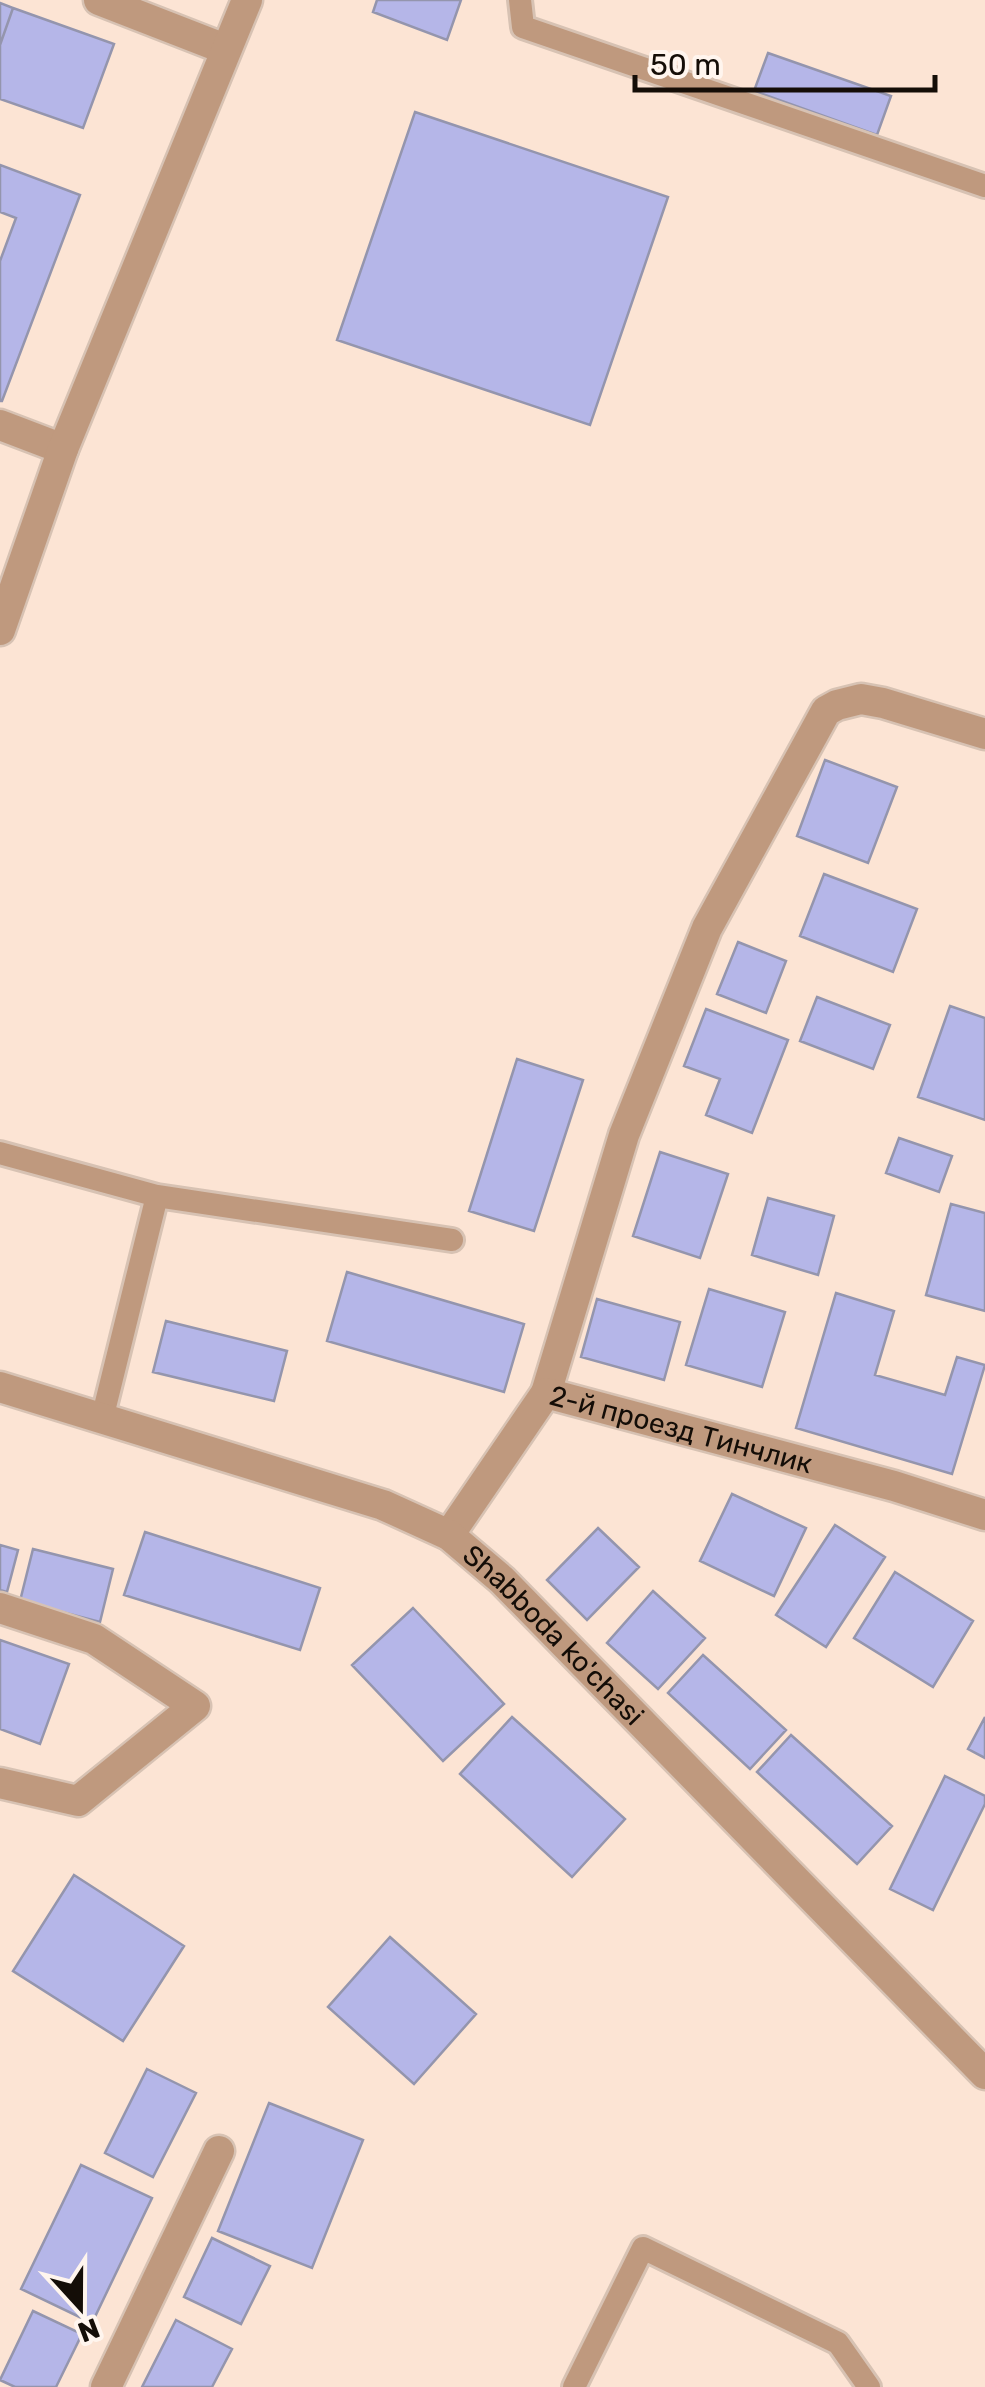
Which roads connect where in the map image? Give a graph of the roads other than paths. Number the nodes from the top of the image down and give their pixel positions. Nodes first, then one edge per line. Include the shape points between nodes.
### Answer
1 (99, 0) edge
2 (247, 0) edge
3 (520, 0) edge
4 (225, 50) junction
5 (985, 186) edge
6 (0, 425) edge
7 (63, 449) junction
8 (0, 630) edge
9 (985, 734) edge
10 (0, 1153) edge
11 (157, 1196) junction
12 (452, 1240) dead end
13 (0, 1387) edge
14 (546, 1393) junction
15 (102, 1419) junction
16 (985, 1515) edge
17 (448, 1535) junction
18 (0, 1608) edge
19 (0, 1783) edge
20 (985, 2074) edge
21 (219, 2152) dead end
22 (106, 2387) edge
23 (574, 2387) edge
24 (869, 2387) edge

1 - 4 street
2 - 4 street
3 - 5 lane via 524,28
4 - 7 street
6 - 7 street
7 - 8 street
9 - 14 street via 861,699 826,711 707,928 624,1135
10 - 11 lane
11 - 12 lane
11 - 15 lane
13 - 15 street, Shabboda ko'chasi
14 - 16 street, 2-й проезд Тинчлик
14 - 17 street, 2-й проезд Тинчлик
15 - 17 street, Shabboda ko'chasi via 383,1505
17 - 20 street, Shabboda ko'chasi via 502,1580
18 - 19 street via 94,1639 195,1706 78,1801
21 - 22 street
23 - 24 lane via 643,2248 838,2343

